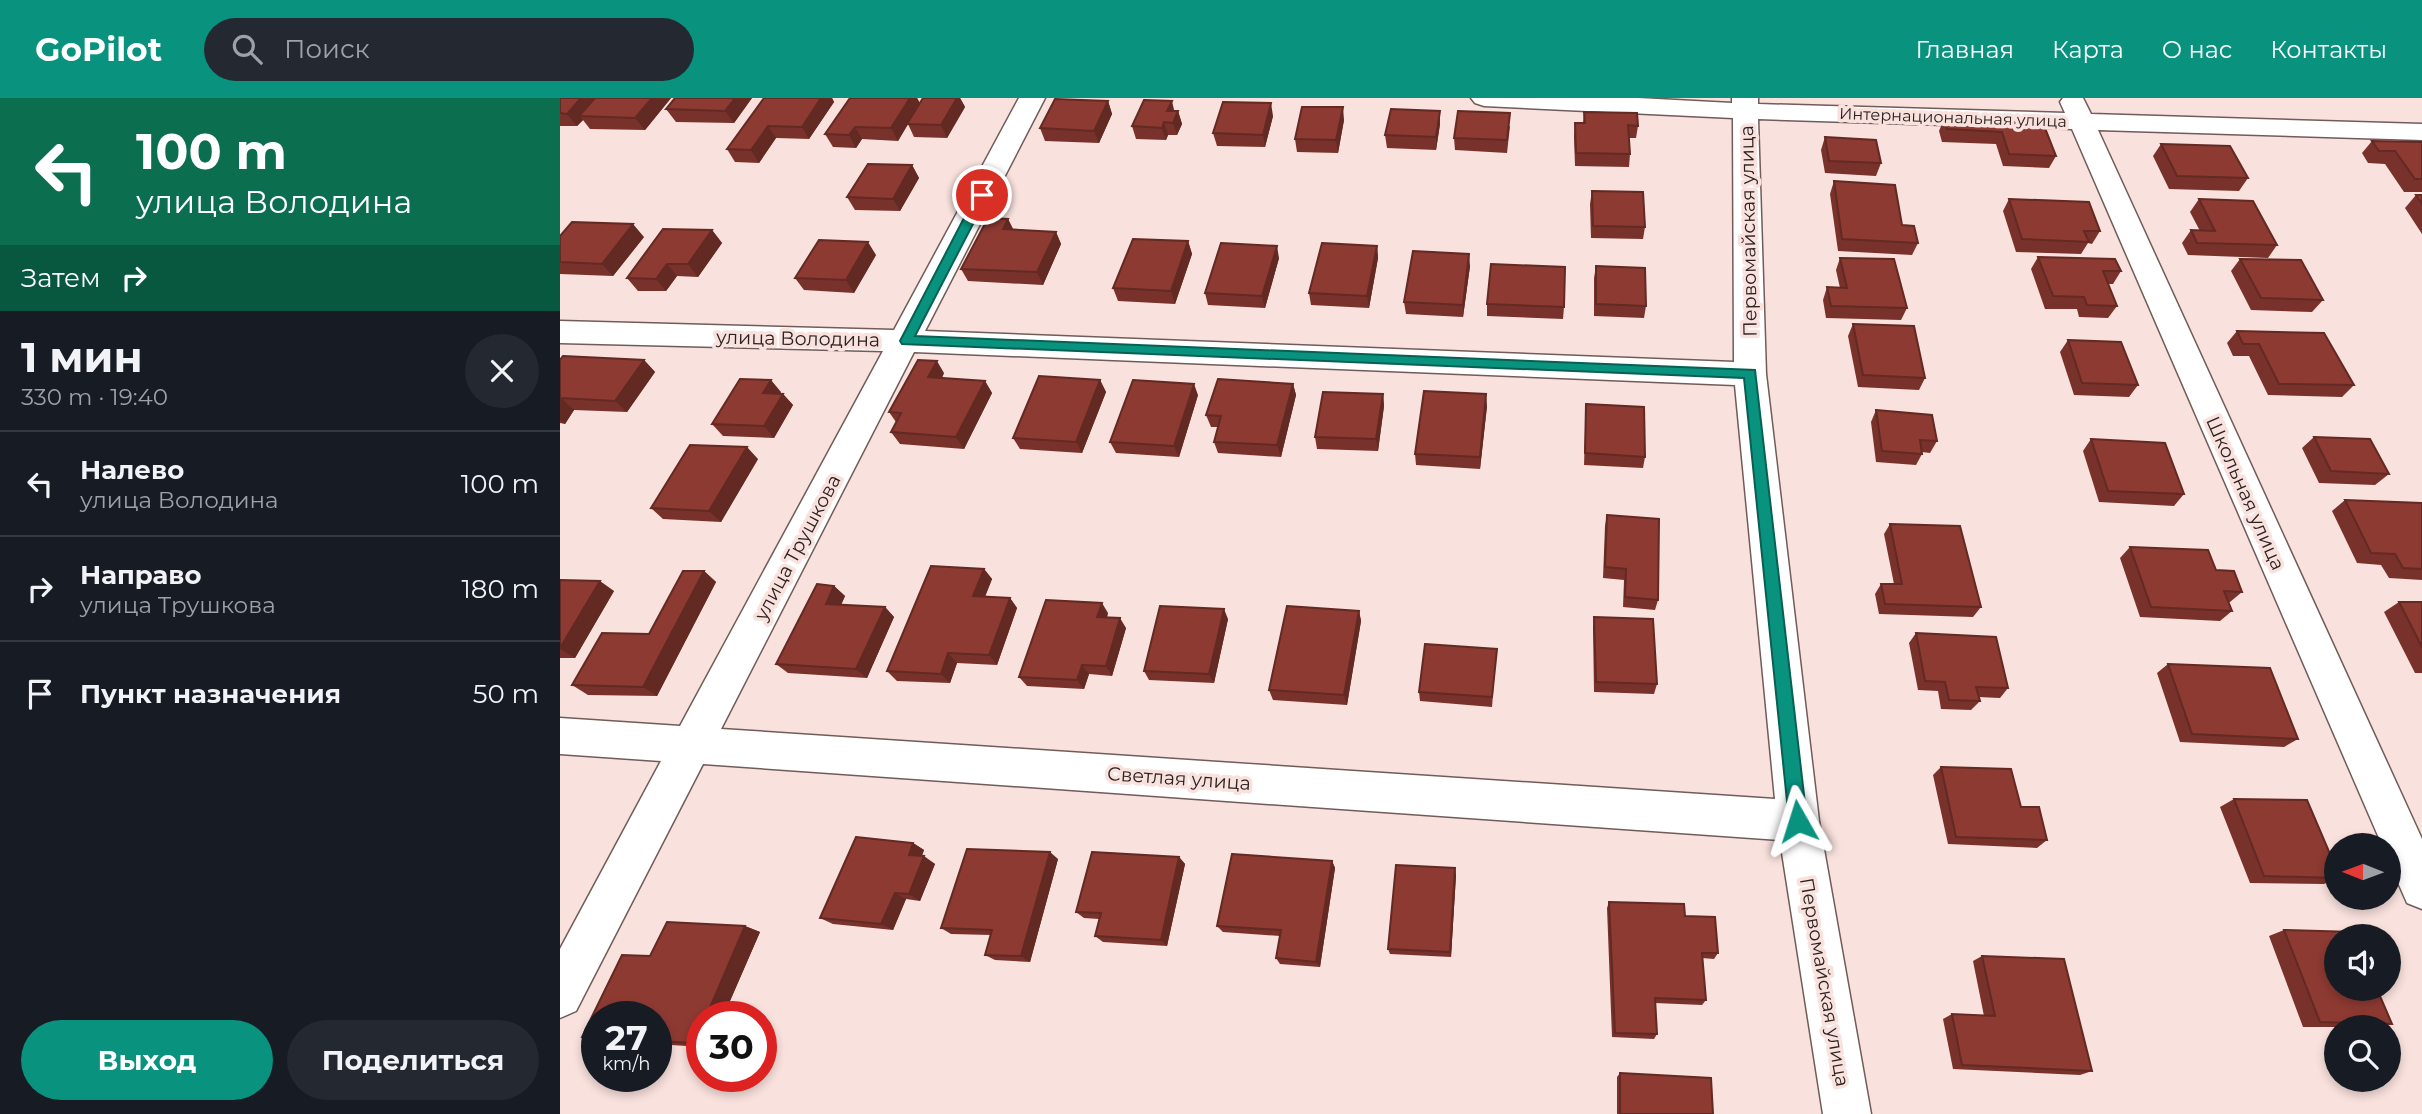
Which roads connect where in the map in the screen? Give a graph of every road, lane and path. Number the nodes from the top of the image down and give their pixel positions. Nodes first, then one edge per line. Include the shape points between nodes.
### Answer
1 (1032, 98) edge
2 (1483, 98) edge
3 (1746, 105) edge
4 (2076, 109) edge
5 (2422, 132) edge
6 (560, 332) edge
7 (906, 341) junction
8 (1750, 373) junction
9 (560, 736) edge
10 (694, 744) junction
11 (1798, 821) junction
12 (2422, 888) edge
13 (560, 995) edge
14 (1847, 1114) edge

1 - 7 street, улица Трушкова
2 - 3 street, Интернациональная улица
3 - 4 street, Интернациональная улица
3 - 8 street, Первомайская улица
4 - 5 street, Интернациональная улица
4 - 12 street, Школьная улица
6 - 7 street, улица Володина
7 - 8 street, улица Володина
7 - 10 street, улица Трушкова
8 - 11 street, Первомайская улица
9 - 10 street, Светлая улица
10 - 11 street, Светлая улица
10 - 13 street, улица Трушкова
11 - 14 street, Первомайская улица

